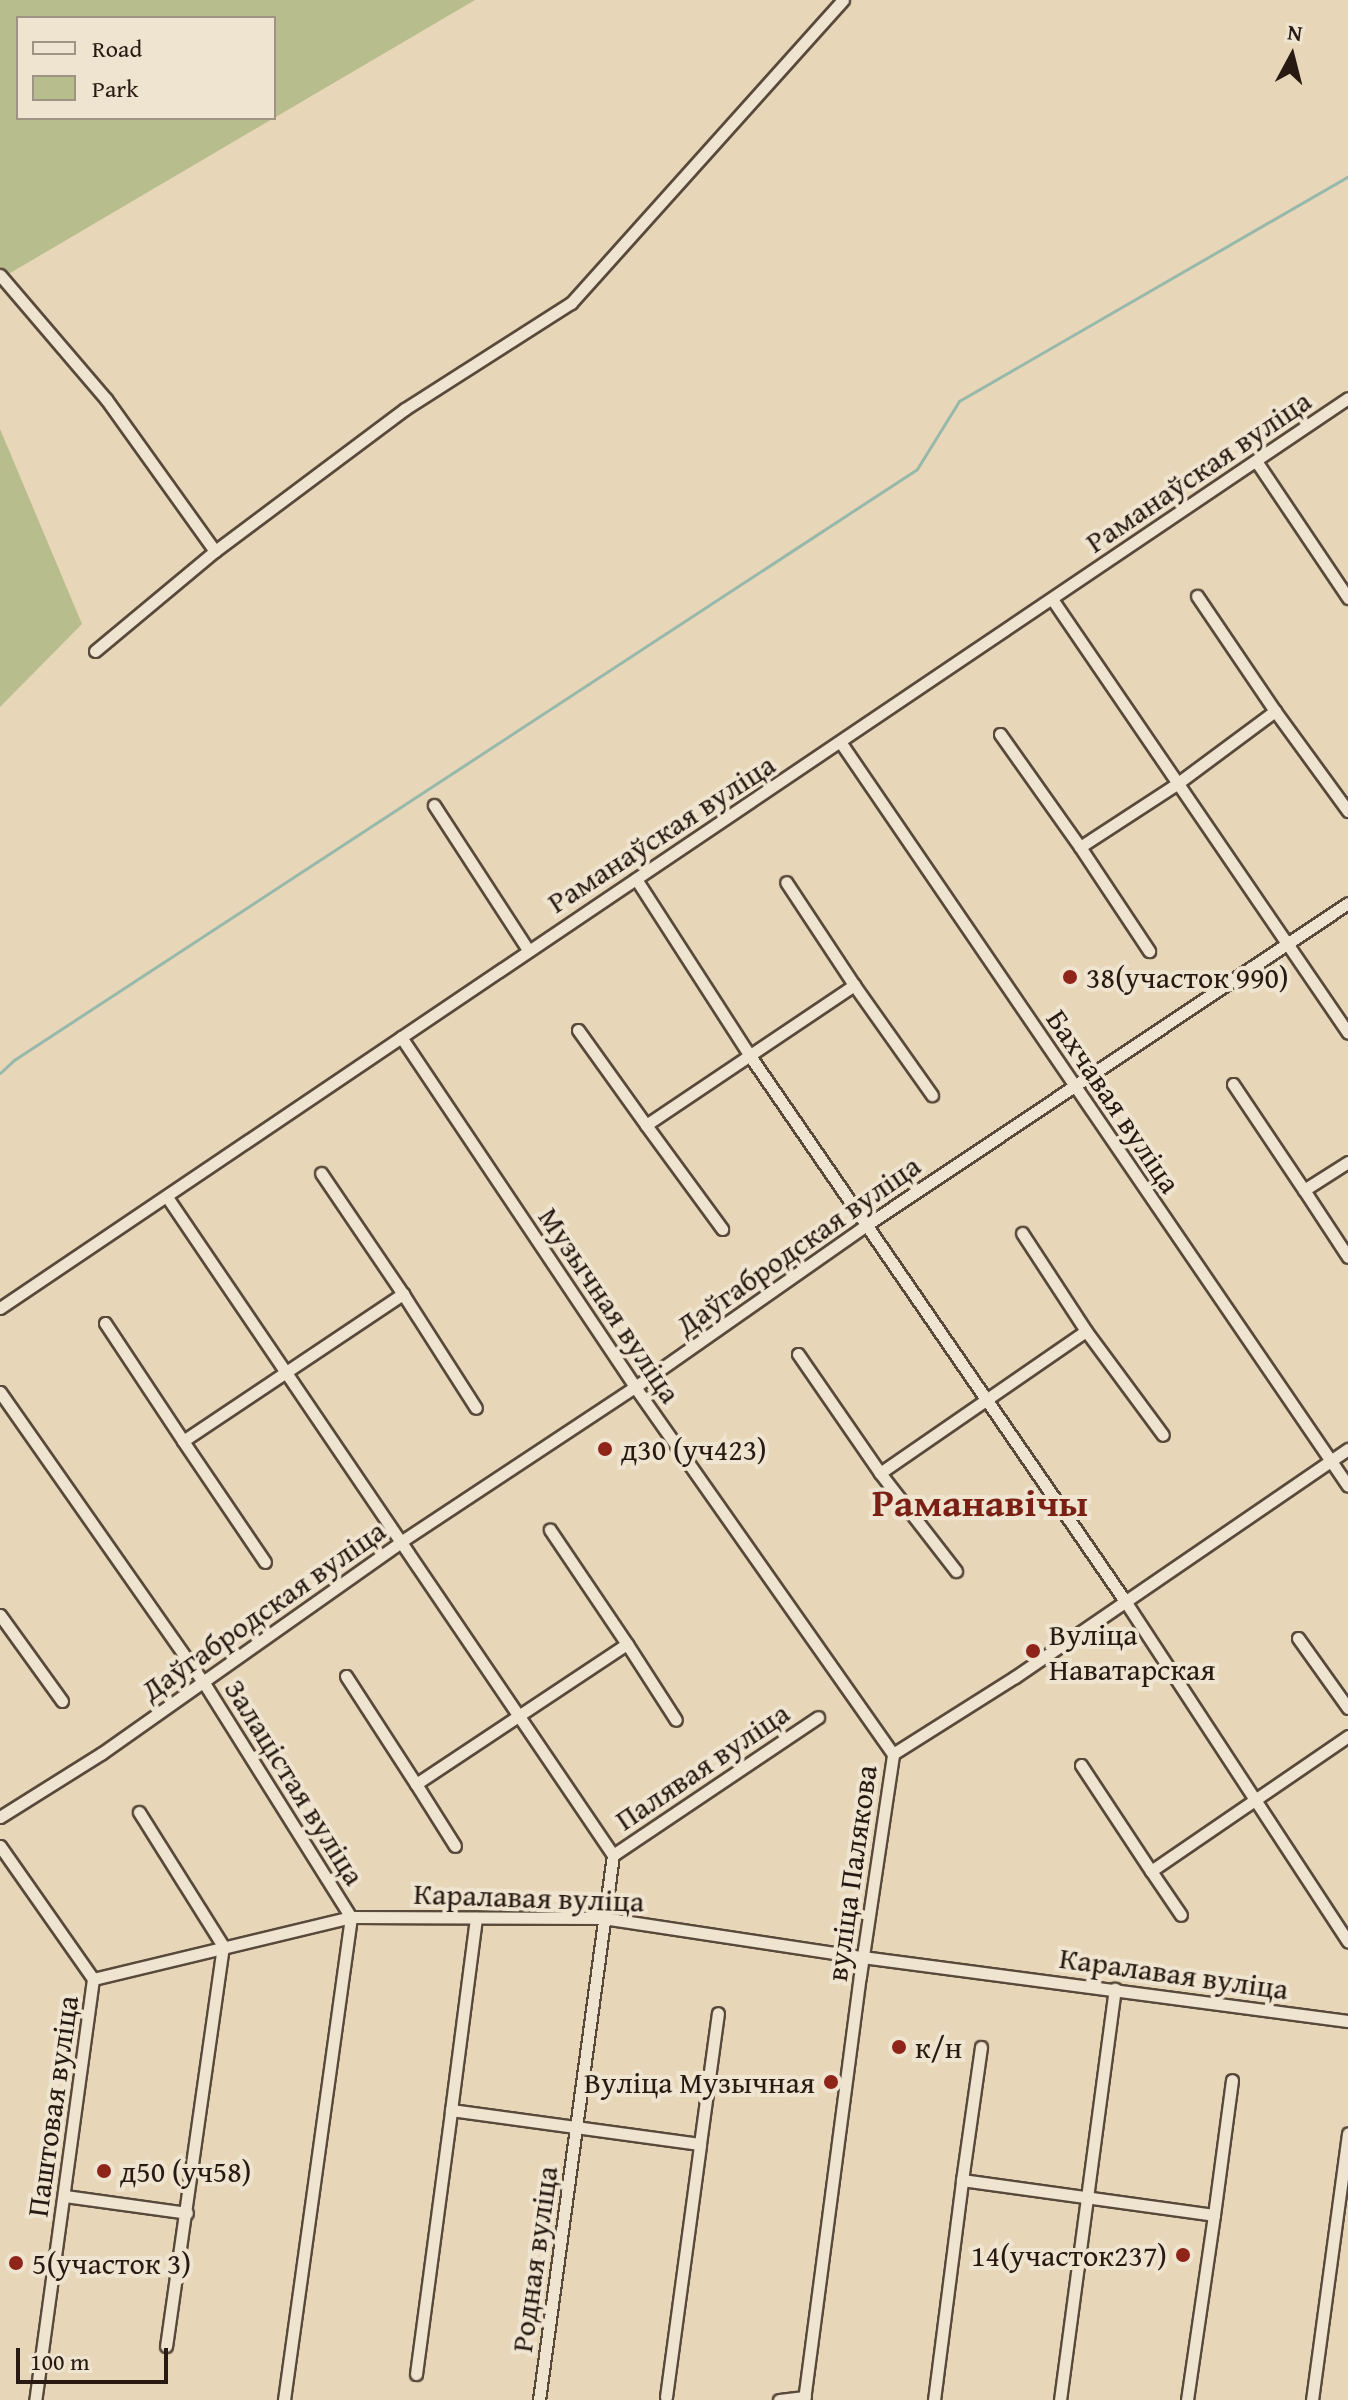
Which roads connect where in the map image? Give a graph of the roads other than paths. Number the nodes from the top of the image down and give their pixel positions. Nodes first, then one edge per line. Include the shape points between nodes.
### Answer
1 (843, 0) edge
2 (0, 275) edge
3 (1348, 398) edge
4 (1256, 461) junction
5 (215, 551) junction
6 (1197, 596) dead end
7 (1348, 598) edge
8 (1052, 599) junction
9 (95, 651) dead end
10 (1275, 711) junction
11 (1000, 734) dead end
12 (841, 743) junction
13 (1178, 783) junction
14 (434, 805) dead end
15 (1348, 811) edge
16 (1080, 847) junction
17 (636, 879) junction
18 (786, 882) dead end
19 (1348, 903) edge
20 (1288, 945) junction
21 (528, 950) junction
22 (1149, 951) dead end
23 (854, 985) junction
24 (578, 1030) dead end
25 (1348, 1033) edge
26 (401, 1037) junction
27 (750, 1056) junction
28 (1233, 1084) dead end
29 (1075, 1087) junction
30 (932, 1095) dead end
31 (646, 1125) junction
32 (1348, 1162) edge
33 (321, 1173) dead end
34 (1304, 1190) junction
35 (167, 1197) junction
36 (868, 1224) junction
37 (722, 1229) dead end
38 (1022, 1233) dead end
39 (1348, 1257) edge
40 (403, 1294) junction
41 (0, 1308) edge
42 (105, 1323) dead end
43 (1086, 1331) junction
44 (798, 1354) dead end
45 (286, 1370) junction
46 (635, 1387) junction
47 (0, 1392) edge
48 (989, 1401) junction
49 (476, 1408) dead end
50 (1163, 1435) dead end
51 (183, 1441) junction
52 (1348, 1449) edge
53 (1331, 1461) junction
54 (880, 1473) junction
55 (1348, 1486) edge
56 (550, 1530) dead end
57 (402, 1541) junction
58 (265, 1562) dead end
59 (956, 1571) dead end
60 (1125, 1601) junction
61 (0, 1615) edge
62 (1298, 1638) dead end
63 (627, 1644) junction
64 (346, 1676) dead end
65 (204, 1683) junction
66 (62, 1701) dead end
67 (1348, 1708) edge
68 (522, 1715) junction
69 (818, 1717) dead end
70 (676, 1720) dead end
71 (1348, 1736) edge
72 (893, 1754) junction
73 (1081, 1765) dead end
74 (416, 1784) junction
75 (1256, 1798) junction
76 (139, 1812) dead end
77 (0, 1817) edge
78 (0, 1846) edge
79 (455, 1846) dead end
80 (613, 1855) junction
81 (1151, 1871) junction
82 (1181, 1915) dead end
83 (351, 1917) junction
84 (476, 1918) junction
85 (603, 1918) junction
86 (1348, 1942) edge
87 (223, 1946) junction
88 (862, 1957) junction
89 (93, 1979) junction
90 (1115, 1989) junction
91 (718, 2013) dead end
92 (1348, 2021) edge
93 (981, 2047) dead end
94 (1232, 2080) dead end
95 (451, 2110) junction
96 (577, 2125) junction
97 (1348, 2133) edge
98 (700, 2144) junction
99 (962, 2180) junction
100 (65, 2196) junction
101 (1087, 2197) junction
102 (187, 2213) junction
103 (1214, 2215) junction
104 (166, 2346) dead end
105 (416, 2374) dead end
106 (666, 2397) dead end
107 (805, 2398) edge
108 (35, 2400) edge
109 (284, 2400) edge
110 (539, 2400) edge
111 (779, 2400) edge
112 (934, 2400) edge
113 (1060, 2400) edge
114 (1187, 2400) edge
115 (1312, 2400) edge

1 - 5 street via 571,303 405,409
2 - 5 street via 106,399
3 - 4 street, Раманаўская вуліца
4 - 7 street
4 - 8 street, Раманаўская вуліца
5 - 9 street
6 - 10 street
8 - 12 street, Раманаўская вуліца
8 - 13 street
10 - 13 street
10 - 15 street
11 - 16 street
12 - 17 street, Раманаўская вуліца
12 - 29 street, Бахчавая вуліца
13 - 16 street
13 - 20 street
14 - 21 street
16 - 22 street
17 - 21 street, Раманаўская вуліца
17 - 27 street
18 - 23 street
19 - 20 street, Даўгабродская вуліца
20 - 25 street
20 - 29 street, Даўгабродская вуліца
21 - 26 street, Раманаўская вуліца
23 - 27 street
23 - 30 street
24 - 31 street
26 - 35 street, Раманаўская вуліца
26 - 46 street, Музычная вуліца
27 - 31 street
27 - 36 street
28 - 34 street
29 - 36 street, Даўгабродская вуліца
29 - 53 street, Бахчавая вуліца
31 - 37 street
32 - 34 street
33 - 40 street
34 - 39 street
35 - 41 street, Раманаўская вуліца
35 - 45 street
36 - 46 street, Даўгабродская вуліца
36 - 48 street
38 - 43 street
40 - 45 street
40 - 49 street
42 - 51 street
43 - 48 street
43 - 50 street
44 - 54 street
45 - 51 street
45 - 57 street
46 - 57 street, Даўгабродская вуліца
46 - 72 street, Музычная вуліца
47 - 65 street, Залацістая вуліца
48 - 54 street
48 - 60 street
51 - 58 street
52 - 53 street, вуліца Палякова
53 - 55 street, Бахчавая вуліца
53 - 60 street, вуліца Палякова
54 - 59 street
56 - 63 street
57 - 65 street, Даўгабродская вуліца
57 - 68 street
60 - 72 street, вуліца Палякова
60 - 75 street
61 - 66 street
62 - 67 street
63 - 68 street
63 - 70 street
64 - 74 street
65 - 77 street, Даўгабродская вуліца
65 - 83 street, Залацістая вуліца
68 - 74 street
68 - 80 street
69 - 80 street, Палявая вуліца
71 - 75 street
72 - 88 street, вуліца Палякова
73 - 81 street
74 - 79 street
75 - 81 street
75 - 86 street
76 - 87 street
78 - 89 street, Паштовая вуліца
80 - 85 street, Родная вуліца
81 - 82 street
83 - 84 street, Каралавая вуліца
83 - 87 street, Каралавая вуліца
83 - 109 street, Залацістая вуліца
84 - 85 street, Каралавая вуліца
84 - 95 street
85 - 88 street, Каралавая вуліца
85 - 96 street, Родная вуліца
87 - 89 street, Каралавая вуліца
87 - 102 street
88 - 90 street, Каралавая вуліца
88 - 107 street, вуліца Палякова
89 - 100 street, Паштовая вуліца
90 - 92 street, Каралавая вуліца
90 - 101 street
91 - 98 street
93 - 99 street
94 - 103 street
95 - 96 street, Родная вуліца
95 - 105 street
96 - 98 street, Родная вуліца
96 - 110 street, Родная вуліца
97 - 115 street
98 - 106 street
99 - 101 street
99 - 112 street
100 - 102 street
100 - 108 street, Паштовая вуліца
101 - 103 street
101 - 113 street
102 - 104 street
103 - 114 street
107 - 111 street

